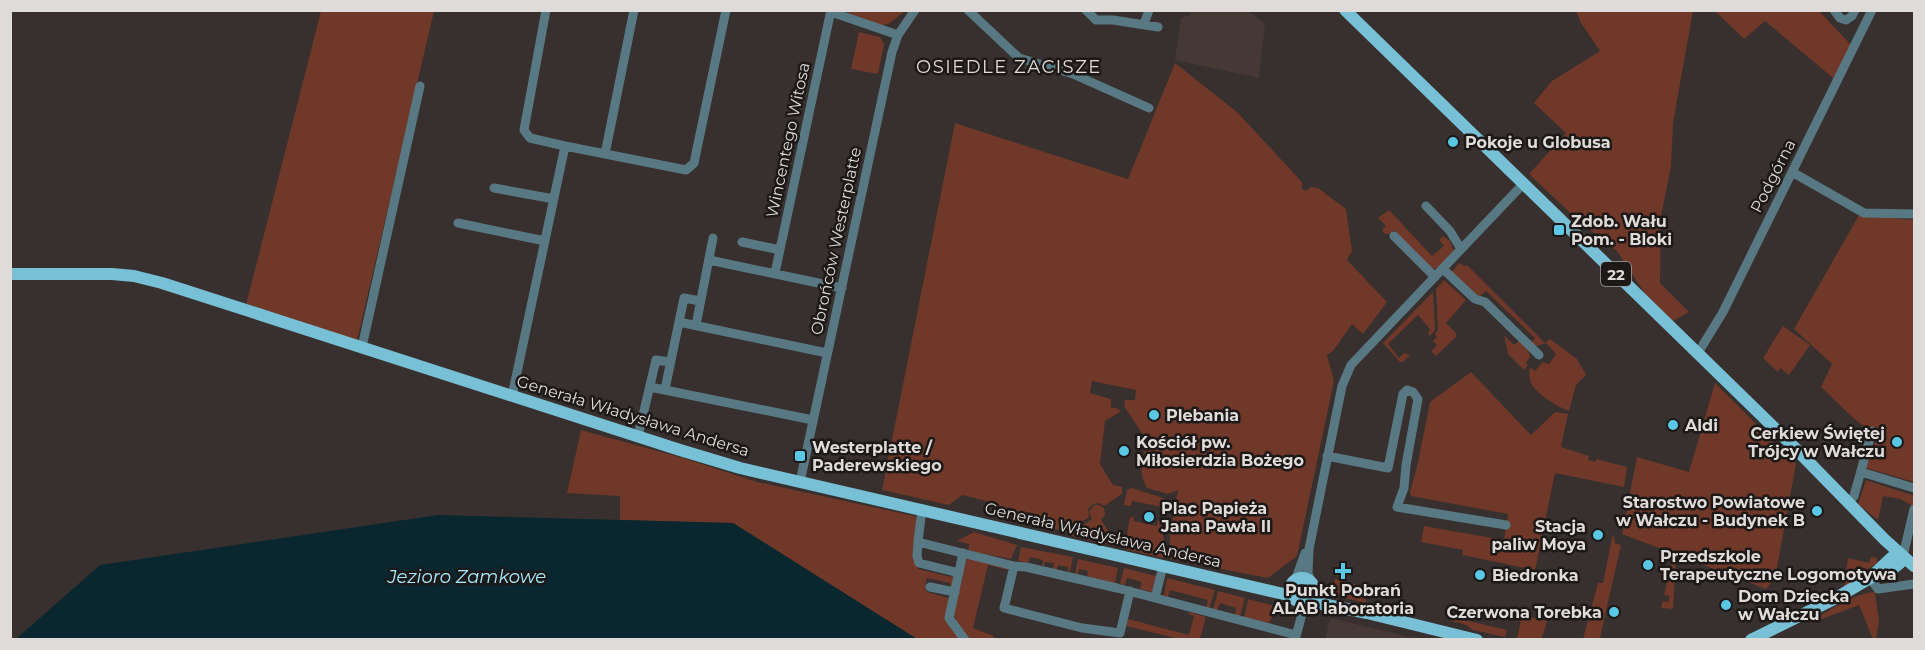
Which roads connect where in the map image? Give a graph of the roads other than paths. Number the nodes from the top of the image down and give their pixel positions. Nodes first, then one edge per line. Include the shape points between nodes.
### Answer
1 (546, 10) edge
2 (634, 10) edge
3 (726, 10) edge
4 (915, 10) edge
5 (968, 10) edge
6 (1086, 10) edge
7 (1149, 10) edge
8 (1345, 10) edge
9 (1834, 10) edge
10 (1855, 10) edge
11 (1872, 10) edge
12 (831, 11) edge
13 (1144, 24) junction
14 (1158, 27) dead end
15 (898, 35) junction
16 (420, 86) dead end
17 (1149, 108) dead end
18 (565, 146) junction
19 (605, 154) junction
20 (1792, 172) junction
21 (1524, 183) junction
22 (494, 188) dead end
23 (554, 199) junction
24 (1426, 206) dead end
25 (1914, 214) edge
26 (458, 223) dead end
27 (1394, 236) dead end
28 (713, 238) dead end
29 (545, 241) junction
30 (742, 242) dead end
31 (1461, 249) junction
32 (780, 250) junction
33 (709, 260) junction
34 (1443, 269) junction
35 (776, 273) junction
36 (10, 274) edge
37 (1435, 277) junction
38 (842, 288) junction
39 (700, 301) junction
40 (679, 322) junction
41 (696, 325) junction
42 (362, 347) junction
43 (827, 353) junction
44 (1698, 353) junction
45 (1539, 355) dead end
46 (670, 362) junction
47 (650, 387) junction
48 (665, 389) junction
49 (512, 396) junction
50 (813, 420) junction
51 (1872, 431) dead end
52 (638, 436) junction
53 (1327, 456) junction
54 (1388, 468) junction
55 (1405, 472) junction
56 (1861, 472) junction
57 (800, 482) junction
58 (1914, 488) edge
59 (1848, 502) junction
60 (922, 509) junction
61 (1914, 509) edge
62 (1506, 525) dead end
63 (1312, 531) junction
64 (918, 542) junction
65 (963, 553) junction
66 (1903, 556) junction
67 (1014, 566) junction
68 (1163, 566) junction
69 (1914, 566) edge
70 (959, 573) junction
71 (1870, 578) junction
72 (1914, 584) edge
73 (930, 587) dead end
74 (1130, 591) junction
75 (1302, 591) junction
76 (955, 592) junction
77 (1155, 598) junction
78 (1295, 637) edge
79 (965, 639) edge
80 (1477, 639) edge
81 (1751, 639) edge

1 - 18 street via 524,130 530,138
2 - 19 street
3 - 19 street via 694,163 686,170
4 - 15 street, Obrońców Westerplatte
5 - 17 street via 1019,58 1073,74
6 - 13 street via 1096,20
7 - 13 street
8 - 21 main road, 22
9 - 10 street via 1846,20
11 - 20 street, Podgórna
12 - 15 street, Wincentego Witosa
12 - 32 street, Wincentego Witosa
13 - 14 street
15 - 38 street, Obrońców Westerplatte
16 - 42 street
18 - 19 street
18 - 23 street
20 - 25 street via 1864,213
20 - 44 street, Podgórna via 1723,312
21 - 31 street
21 - 44 main road, 22
22 - 23 street
23 - 29 street
24 - 31 street
26 - 29 street
27 - 37 street
28 - 33 street
29 - 49 street
30 - 32 street
31 - 34 street
32 - 35 street, Wincentego Witosa
33 - 35 street
33 - 39 street
34 - 37 street
34 - 45 street via 1475,299 1485,302
35 - 38 street
36 - 42 main road, Generała Władysława Andersa via 134,276
37 - 53 street via 1351,365 1342,386
38 - 43 street, Obrońców Westerplatte
39 - 40 street via 684,298
39 - 41 street
40 - 41 street
40 - 46 street
41 - 43 street
42 - 49 main road, Generała Władysława Andersa
43 - 50 street, Obrońców Westerplatte
44 - 59 main road, 22
46 - 47 street via 656,360
46 - 48 street
47 - 48 street
47 - 52 street
48 - 50 street
49 - 52 main road, Generała Władysława Andersa
50 - 57 street, Obrońców Westerplatte
51 - 56 street
52 - 57 main road, Generała Władysława Andersa
53 - 54 street
53 - 63 street
54 - 55 street
54 - 55 street via 1407,390 1418,399
55 - 62 street via 1397,507
56 - 58 street
56 - 59 street via 1854,496
57 - 60 main road, Generała Władysława Andersa
59 - 66 main road, 22
60 - 64 street
60 - 68 main road, Generała Władysława Andersa
61 - 66 street
63 - 75 street
63 - 75 street
64 - 65 street
64 - 70 street via 919,563
65 - 67 street
65 - 70 street
66 - 69 main road, 22
66 - 71 main road via 1891,570
67 - 74 street
67 - 74 street via 1004,608 1082,628 1120,633
68 - 75 main road, Generała Władysława Andersa via 1251,587
68 - 77 street
70 - 76 street
71 - 72 street via 1878,589
71 - 81 main road
73 - 76 street
74 - 77 street
75 - 78 street via 1303,610
75 - 80 main road, Generała Władysława Andersa via 1346,608
76 - 79 street via 950,618
77 - 78 street

